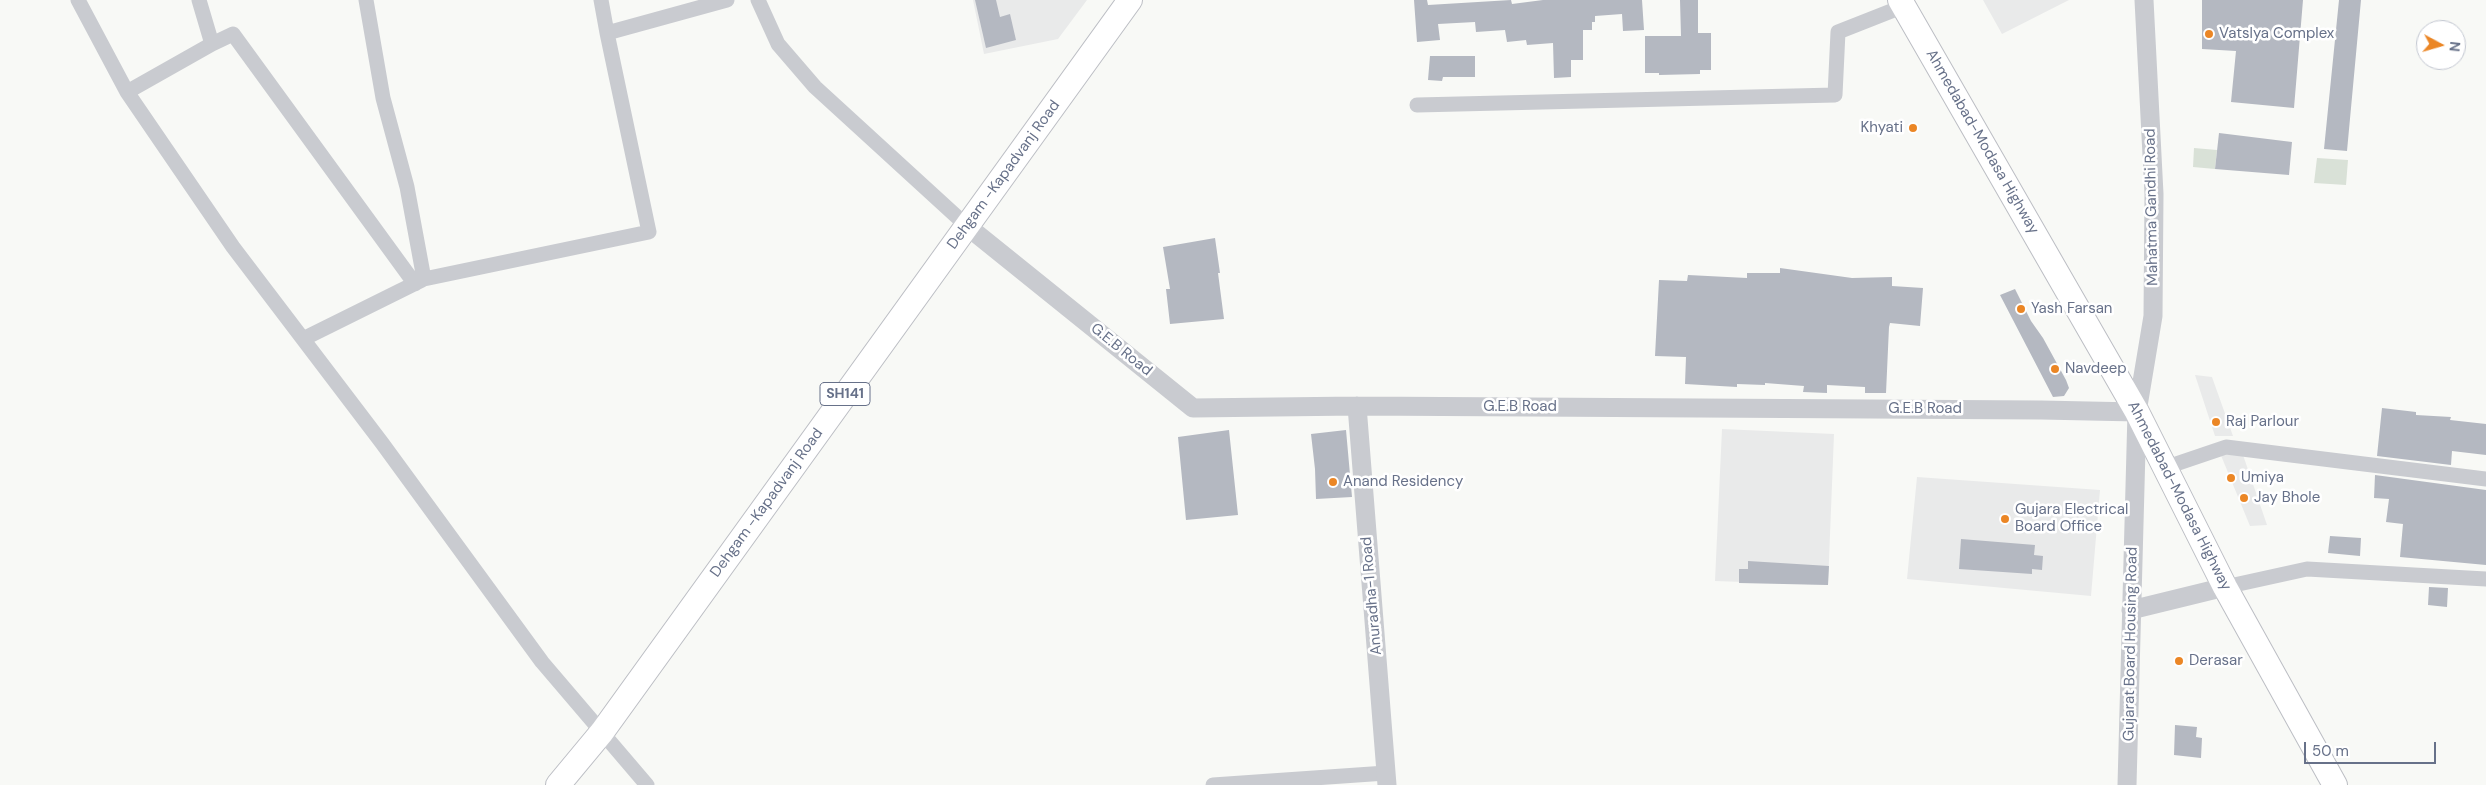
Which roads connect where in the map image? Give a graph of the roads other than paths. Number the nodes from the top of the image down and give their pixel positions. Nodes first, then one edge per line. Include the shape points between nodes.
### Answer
1 (78, 0) edge
2 (200, 0) edge
3 (366, 0) edge
4 (601, 0) edge
5 (727, 0) edge
6 (758, 0) edge
7 (1130, 0) edge
8 (2144, 0) edge
9 (1902, 3) edge
10 (607, 32) junction
11 (212, 44) junction
12 (127, 92) junction
13 (1417, 105) dead end
14 (967, 226) junction
15 (419, 281) junction
16 (303, 339) junction
17 (1357, 406) junction
18 (2137, 412) junction
19 (2164, 468) junction
20 (2486, 479) edge
21 (2486, 579) edge
22 (2224, 586) junction
23 (2131, 610) junction
24 (602, 732) junction
25 (1386, 779) edge
26 (558, 785) edge
27 (647, 785) edge
28 (1213, 785) edge
29 (2127, 785) edge
30 (2335, 785) edge

1 - 12 street
2 - 11 street
3 - 15 street via 383,98 407,187
4 - 10 street
5 - 10 street
6 - 14 street via 778,44 816,87
7 - 14 main road, Dehgam -Kapadvanj Road / SH141
8 - 18 street, Mahatma Gandhi Road via 2154,194 2153,316
9 - 13 street via 1838,32 1834,95
9 - 18 main road, Ahmedabad-Modasa Highway
10 - 15 street via 648,232
11 - 12 street
11 - 15 street via 233,34
12 - 16 street via 233,247
14 - 17 street, G.E.B Road via 1194,408
14 - 24 main road, Dehgam -Kapadvanj Road / SH141
15 - 16 street
16 - 24 street via 542,662
17 - 18 street, G.E.B Road
17 - 25 street, Anuradha-1 Road
18 - 19 main road, Ahmedabad-Modasa Highway
18 - 23 street, Gujarat Board Housing Road
19 - 20 street via 2226,447
19 - 22 main road, Ahmedabad-Modasa Highway
21 - 22 street via 2307,569
22 - 23 street
22 - 30 main road, Ahmedabad-Modasa Highway
23 - 29 street, Gujarat Board Housing Road
24 - 26 main road, Dehgam -Kapadvanj Road / SH141
24 - 27 street
25 - 28 street

